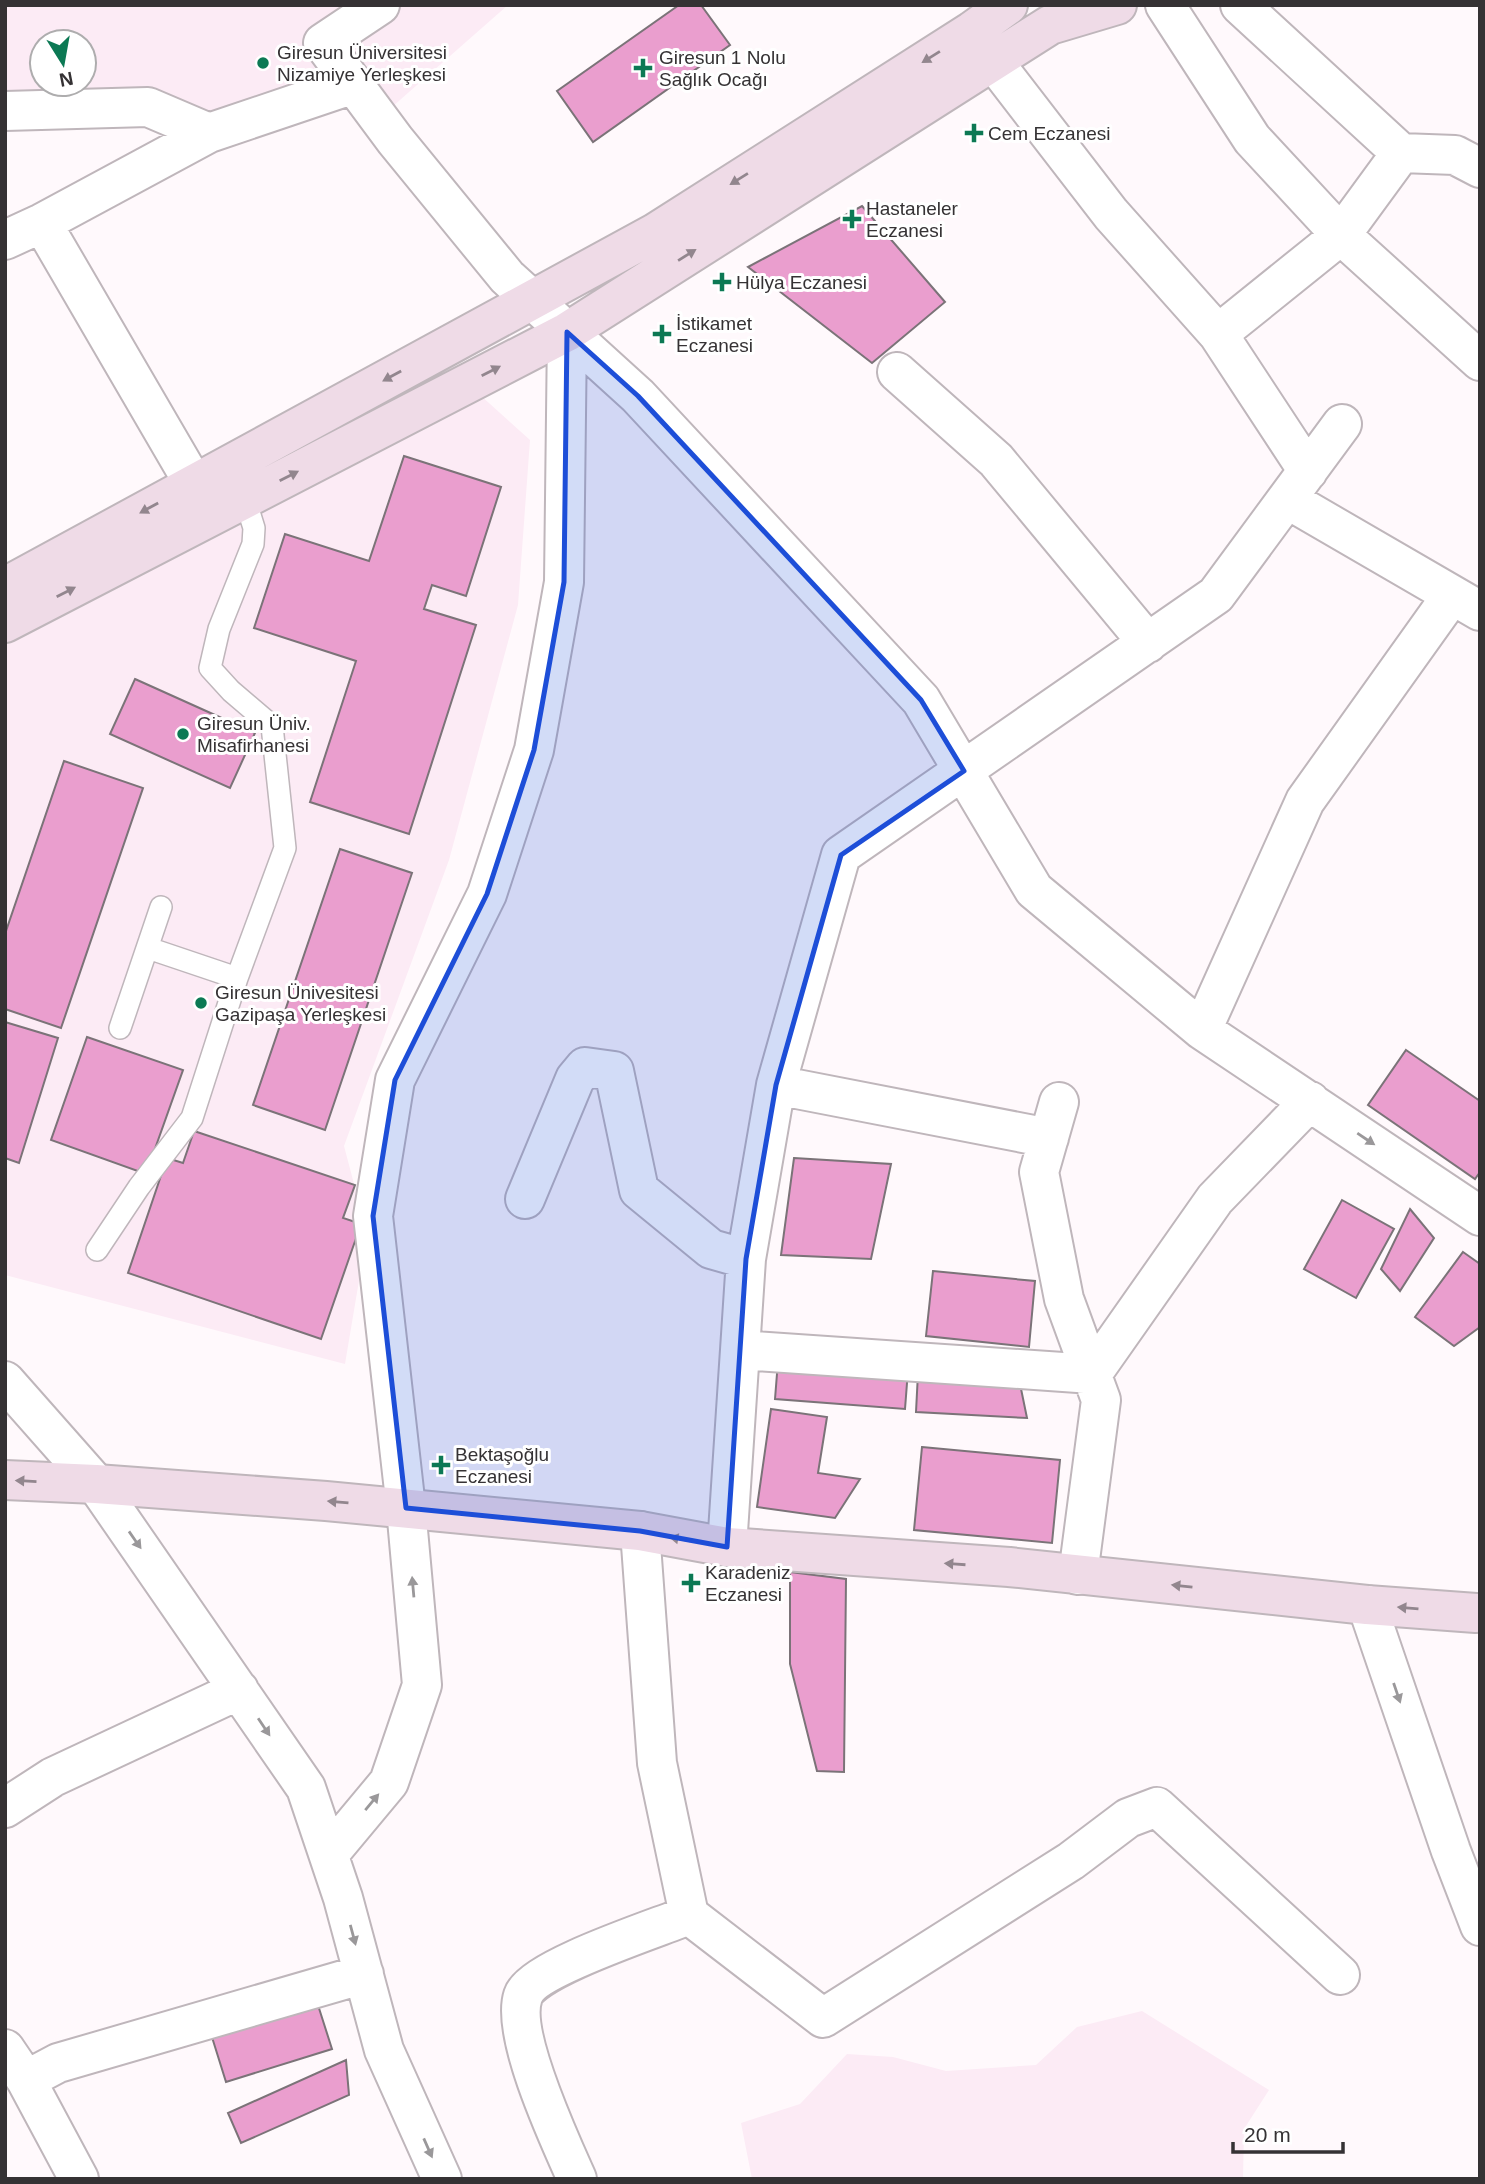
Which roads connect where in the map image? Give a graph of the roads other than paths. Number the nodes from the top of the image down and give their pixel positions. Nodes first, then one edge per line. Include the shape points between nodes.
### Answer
1 (380, 5) edge
2 (1008, 5) edge
3 (1117, 5) edge
4 (1165, 5) edge
5 (1240, 5) edge
6 (979, 33) edge
7 (354, 84) junction
8 (5, 111) edge
9 (209, 133) junction
10 (1401, 153) junction
11 (1480, 168) edge
12 (42, 223) junction
13 (1341, 235) junction
14 (5, 240) edge
15 (531, 300) junction
16 (567, 332) junction
17 (1218, 334) junction
18 (1480, 361) edge
19 (897, 372) dead end
20 (1342, 424) dead end
21 (194, 484) junction
22 (1298, 485) junction
23 (245, 499) junction
24 (5, 587) edge
25 (1466, 603) edge
26 (5, 623) edge
27 (1148, 643) junction
28 (964, 771) junction
29 (161, 907) dead end
30 (148, 948) junction
31 (237, 978) junction
32 (120, 1028) dead end
33 (1202, 1030) junction
34 (776, 1085) junction
35 (1310, 1101) junction
36 (1059, 1102) dead end
37 (1049, 1138) junction
38 (525, 1199) dead end
39 (1480, 1216) edge
40 (97, 1250) dead end
41 (747, 1259) junction
42 (741, 1350) junction
43 (1092, 1374) junction
44 (5, 1381) edge
45 (5, 1480) edge
46 (96, 1484) junction
47 (406, 1508) junction
48 (640, 1531) junction
49 (727, 1547) junction
50 (1078, 1575) junction
51 (1367, 1605) junction
52 (1479, 1610) edge
53 (239, 1690) junction
54 (5, 1808) edge
55 (329, 1854) junction
56 (689, 1916) junction
57 (1480, 1926) edge
58 (364, 1974) junction
59 (1340, 1975) dead end
60 (16, 2065) edge
61 (79, 2179) edge
62 (442, 2179) edge
63 (577, 2179) edge

1 - 7 street via 323,43
2 - 6 street
3 - 6 street via 1050,25
4 - 13 street via 1252,139
5 - 10 street
6 -> 15 street via 655,233
16 -> 6 street
6 - 17 street via 1111,214
7 - 9 street
7 - 15 street via 506,277
8 - 9 street via 148,107
9 - 12 street
10 - 11 street via 1455,155
10 - 13 street
12 - 14 street
12 - 21 street
13 - 17 street
13 - 18 street
15 - 16 street
15 -> 21 street
23 -> 16 street
16 - 28 street via 638,396 921,700
16 - 47 street via 564,582 534,750 487,894 395,1080 373,1216
17 - 22 street
19 - 27 street via 996,460
20 - 22 street
21 -> 24 street
22 - 25 street
22 - 27 street via 1216,595
26 -> 23 street
23 - 31 lane via 254,528 253,544 219,629 210,668 272,726 285,848
25 - 33 street via 1305,801
27 - 28 street
28 - 33 street via 1034,890
28 - 34 street via 841,855
29 - 30 lane
30 - 31 lane
30 - 32 lane
31 - 40 lane via 192,1118
33 - 35 street
34 - 37 street
34 - 41 street
35 -> 39 street
35 - 43 street via 1215,1199
36 - 37 street
37 - 43 street via 1039,1172 1064,1299
38 - 41 street via 575,1079 585,1067 614,1072 639,1189 711,1249
41 - 42 street
42 - 43 street
42 - 49 street
43 - 50 street via 1101,1401
44 - 46 street
46 -> 45 street
47 -> 46 street
46 -> 53 street
47 - 48 street
55 -> 47 street via 389,1782 422,1685
49 -> 48 street
48 - 56 street via 657,1763
50 -> 49 street
51 -> 50 street
52 -> 51 street
51 -> 57 street
53 - 54 street via 53,1777
53 -> 55 street via 306,1788
55 -> 58 street
56 - 59 street via 823,2018 1071,1861 1128,1818 1157,1807
56 - 63 street via 562,1965 535,1981 523,1996 522,2029 541,2094
58 - 60 street via 58,2063
58 -> 62 street via 384,2050
60 - 61 street

